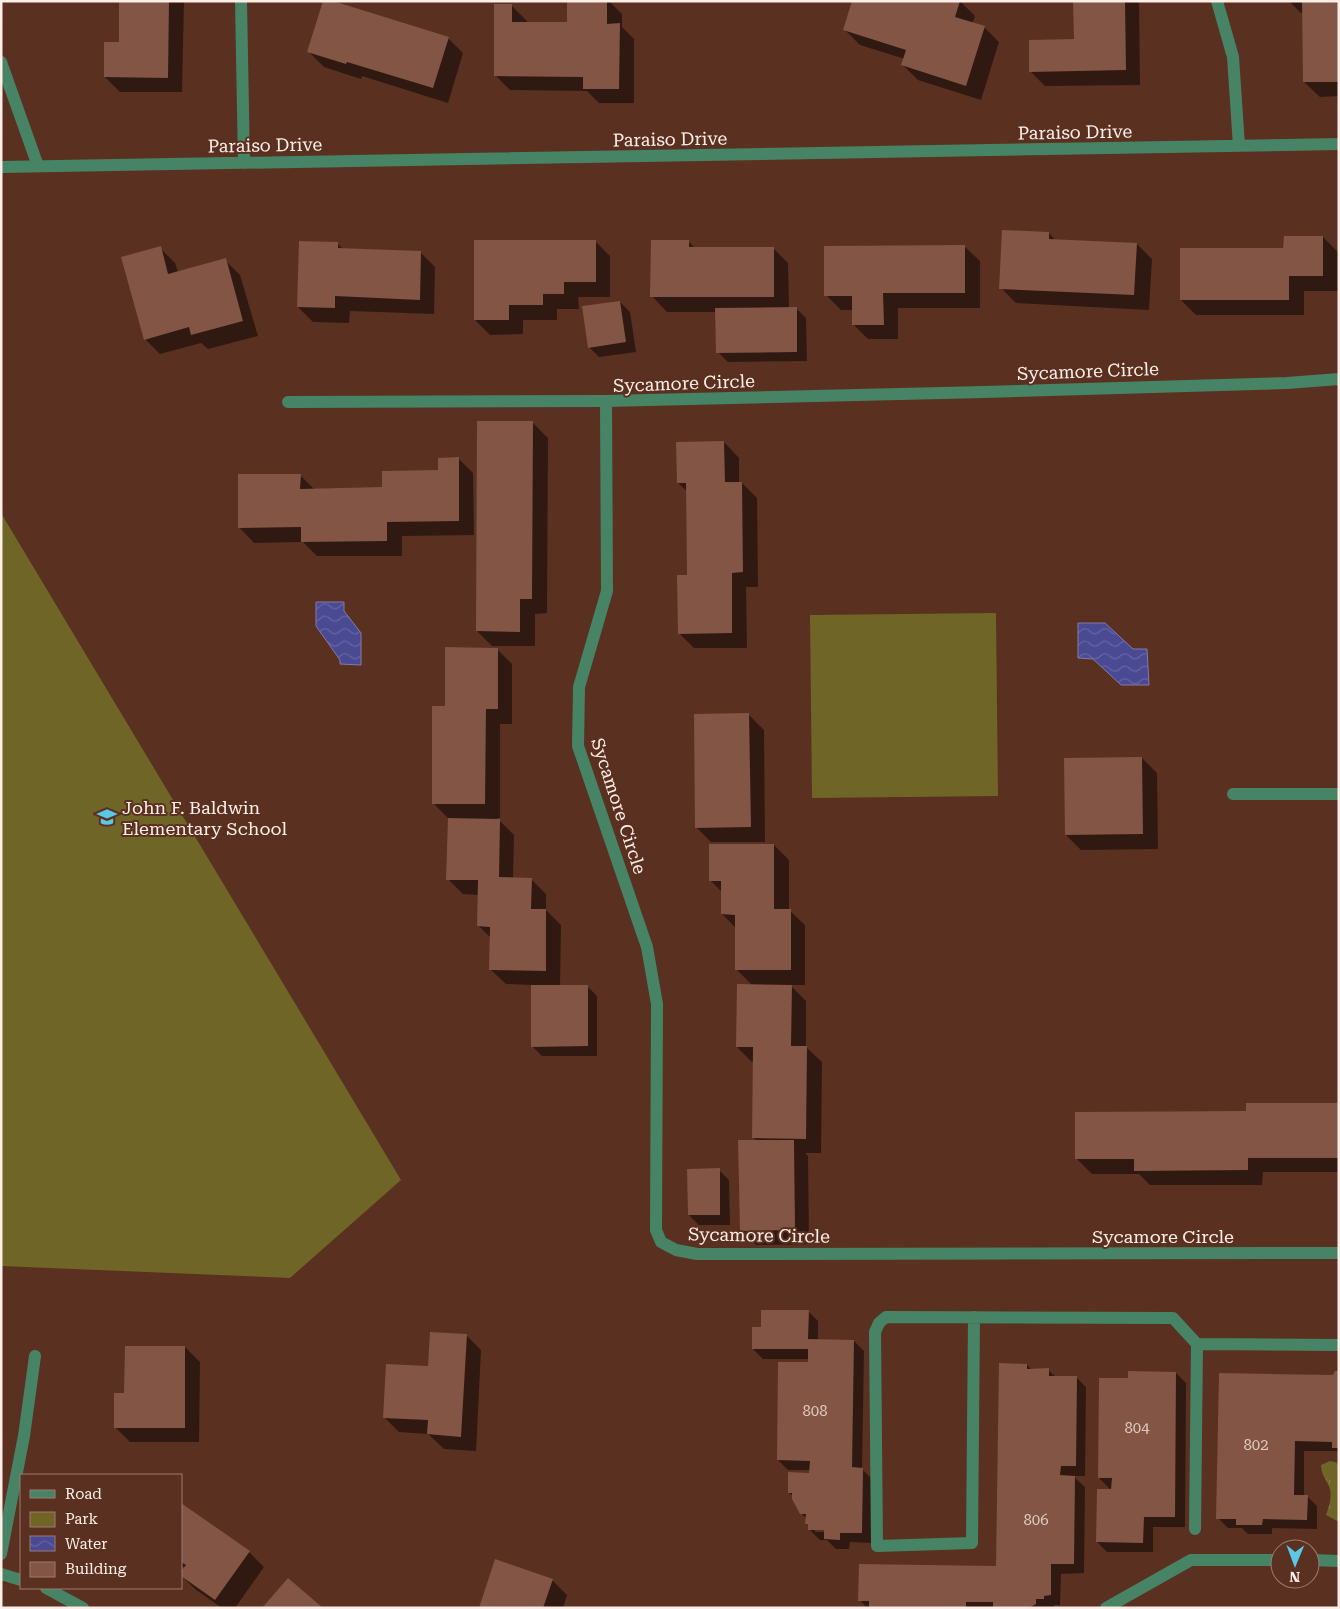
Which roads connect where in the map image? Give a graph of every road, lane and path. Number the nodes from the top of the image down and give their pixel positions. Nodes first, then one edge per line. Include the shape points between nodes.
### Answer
1 (241, 1) edge
2 (1217, 1) edge
3 (1, 62) edge
4 (1339, 144) edge
5 (1239, 146) junction
6 (244, 163) junction
7 (38, 166) junction
8 (1, 167) edge
9 (1339, 379) edge
10 (606, 401) junction
11 (288, 402) dead end
12 (1233, 794) dead end
13 (1339, 794) edge
14 (1339, 1253) edge
15 (974, 1317) junction
16 (1197, 1344) junction
17 (1339, 1345) edge
18 (35, 1356) dead end
19 (1195, 1529) dead end
20 (1, 1554) edge
21 (1270, 1560) edge
22 (1320, 1560) edge
23 (1339, 1561) edge
24 (1, 1574) edge
25 (20, 1580) edge
26 (48, 1589) edge
27 (83, 1608) edge
28 (1106, 1608) edge

1 - 6 street
2 - 5 street via 1233,58
3 - 7 street
4 - 5 street, Paraiso Drive
5 - 6 street, Paraiso Drive
6 - 7 street, Paraiso Drive
7 - 8 street, Paraiso Drive
9 - 10 street, Sycamore Circle
10 - 11 street
10 - 14 street, Sycamore Circle via 607,591 579,687 578,746 647,947 657,1004 656,1230 661,1242 676,1250 697,1254
12 - 13 street
15 - 15 street via 886,1317 875,1332 877,1546 972,1544
15 - 16 street via 1173,1318
16 - 17 street
16 - 19 street
18 - 20 street via 24,1436
21 - 28 street via 1192,1560
22 - 23 street
24 - 25 street
26 - 27 street

